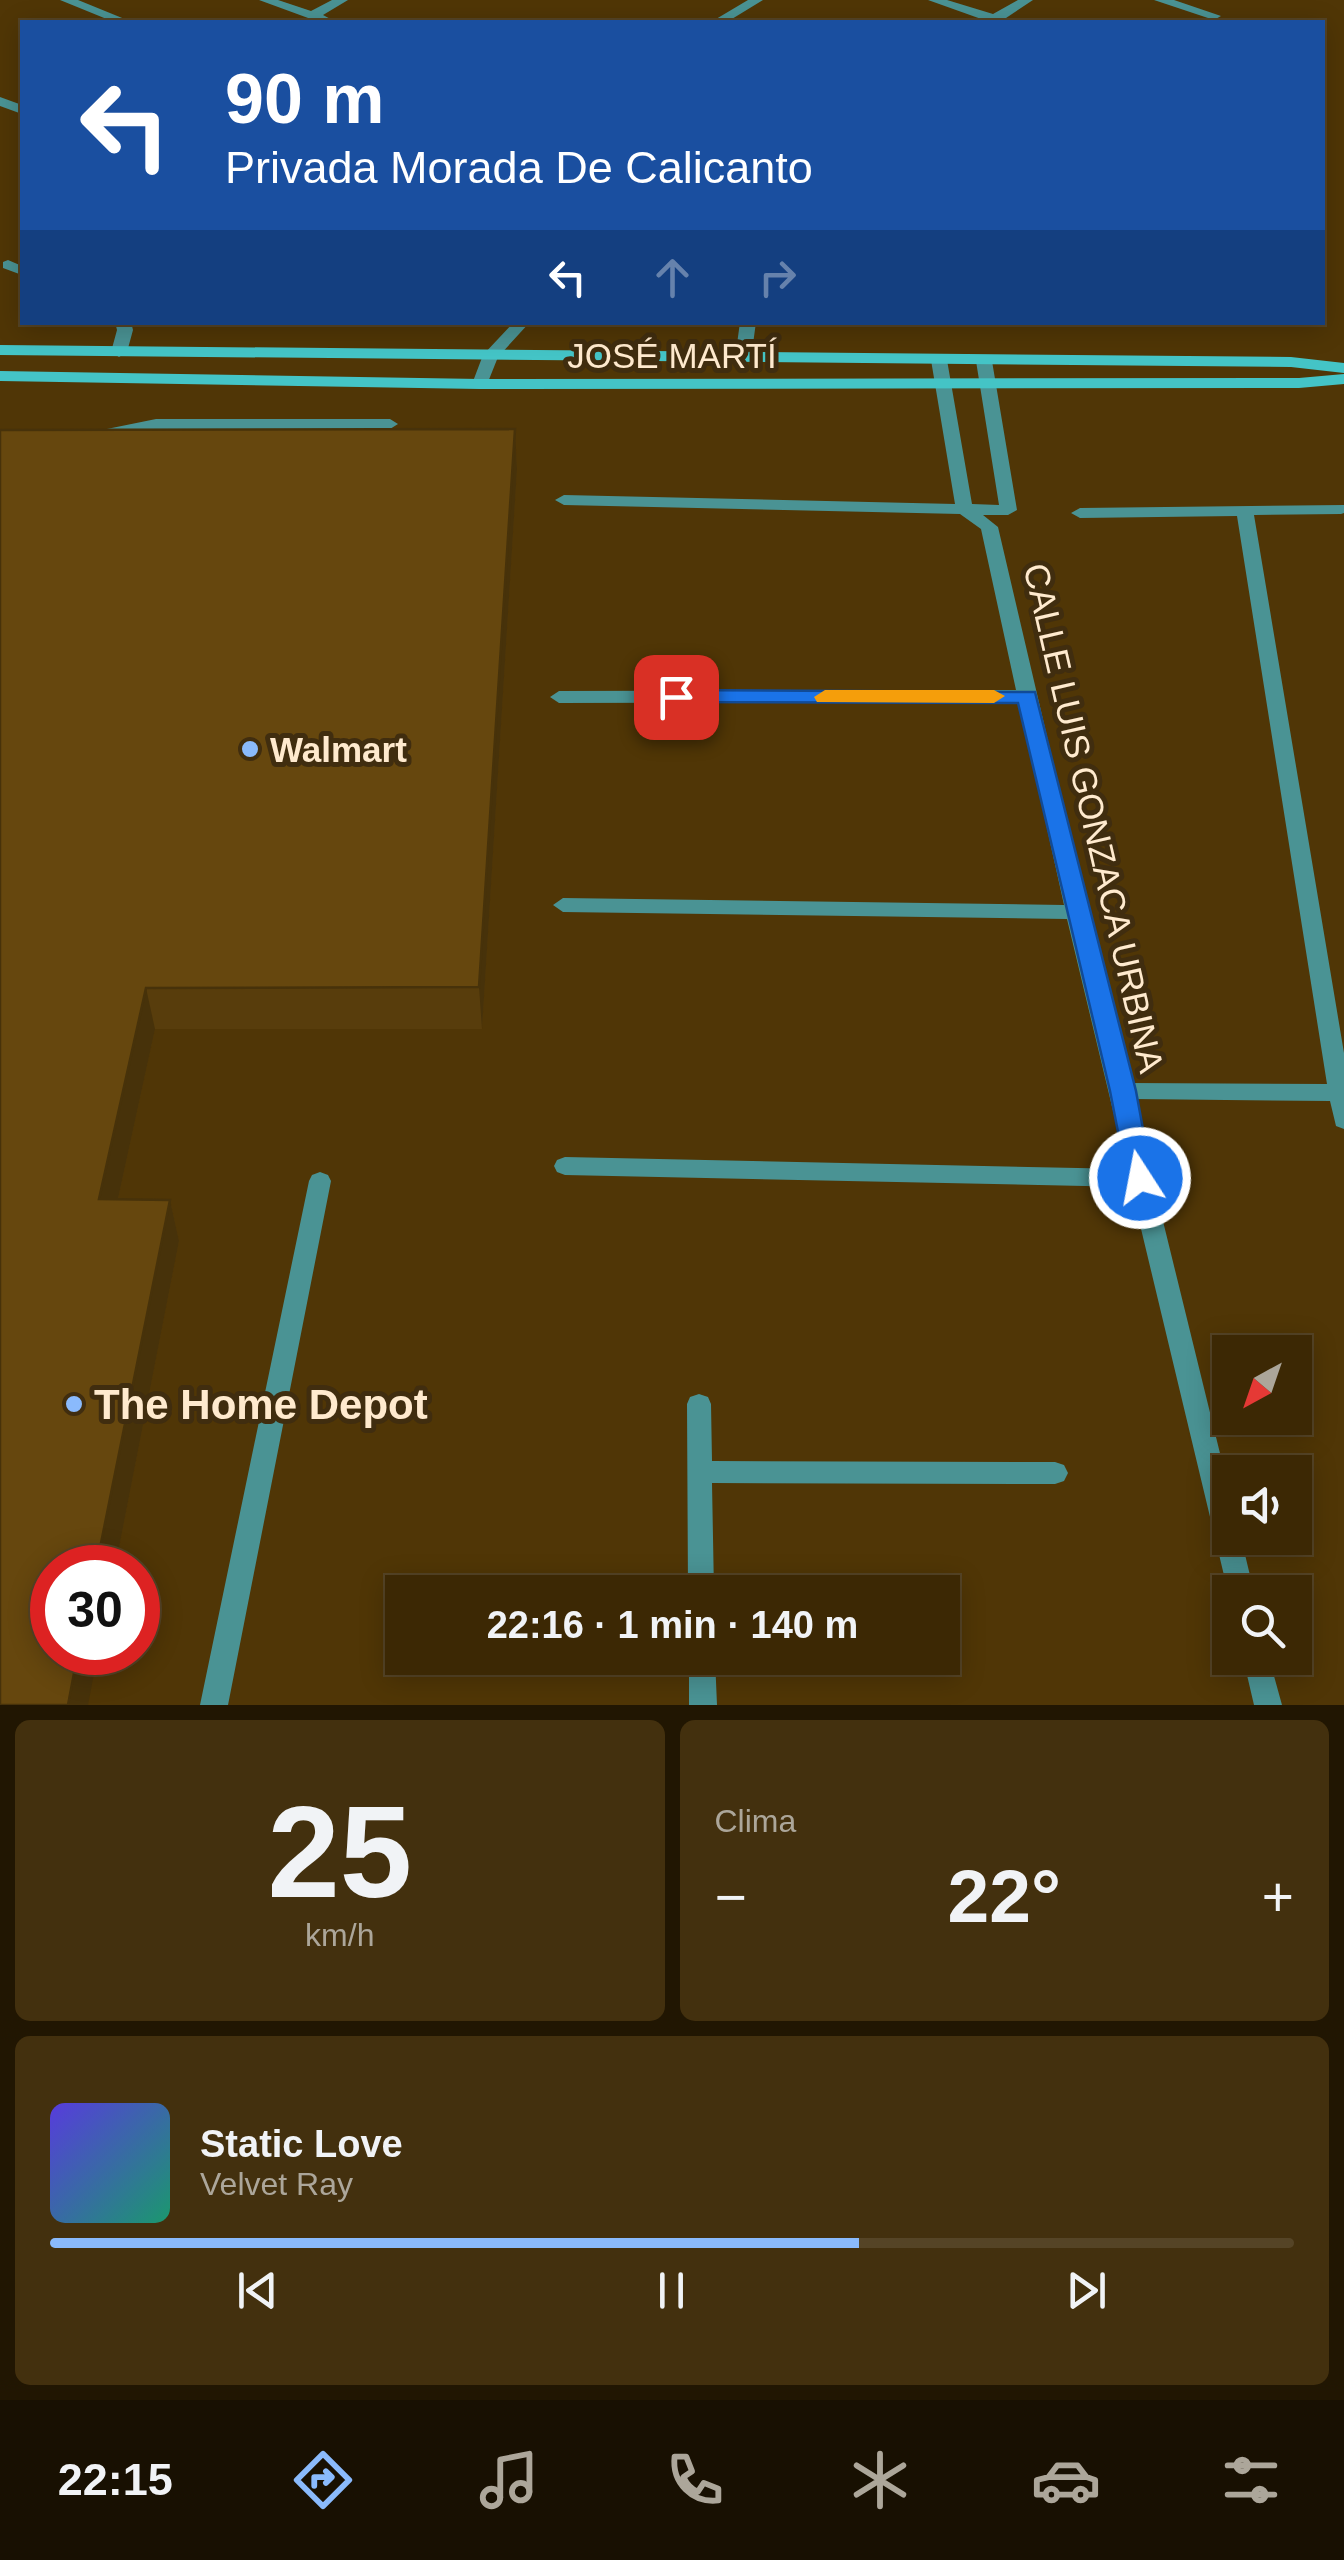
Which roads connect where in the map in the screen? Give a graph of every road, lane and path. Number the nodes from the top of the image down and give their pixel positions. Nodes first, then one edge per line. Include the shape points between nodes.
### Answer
1 (66, 0) edge
2 (265, 0) edge
3 (342, 0) edge
4 (756, 0) edge
5 (934, 0) edge
6 (1027, 0) edge
7 (1160, 0) edge
8 (312, 16) junction
9 (1214, 16) dead end
10 (120, 20) edge
11 (324, 20) edge
12 (721, 20) edge
13 (989, 20) edge
14 (994, 20) edge
15 (123, 325) edge
16 (521, 325) edge
17 (748, 325) edge
18 (0, 350) edge
19 (119, 352) junction
20 (491, 355) junction
21 (743, 359) junction
22 (939, 360) junction
23 (984, 361) junction
24 (1344, 368) edge
25 (0, 376) edge
26 (1344, 378) edge
27 (480, 384) junction
28 (987, 384) junction
29 (944, 385) junction
30 (390, 424) dead end
31 (85, 442) edge
32 (564, 500) dead end
33 (964, 509) junction
34 (1341, 509) dead end
35 (1008, 510) junction
36 (1245, 512) junction
37 (1080, 514) dead end
38 (989, 527) junction
39 (1027, 696) junction
40 (560, 697) dead end
41 (563, 905) dead end
42 (1076, 912) junction
43 (1123, 1091) junction
44 (1340, 1093) junction
45 (1344, 1120) edge
46 (565, 1166) dead end
47 (1140, 1178) junction
48 (320, 1181) dead end
49 (699, 1404) dead end
50 (700, 1472) junction
51 (1056, 1473) dead end
52 (701, 1575) edge
53 (1236, 1575) edge
54 (702, 1675) edge
55 (1260, 1675) edge
56 (214, 1705) edge
57 (702, 1705) edge
58 (1268, 1705) edge

1 - 10 street
2 - 8 street
3 - 8 street
4 - 12 street
5 - 13 street
6 - 14 street
7 - 9 street
8 - 11 street
15 - 19 street
16 - 20 street
17 - 21 street
18 - 19 main road, JOSÉ MARTÍ
19 - 20 main road, JOSÉ MARTÍ
20 - 21 main road, JOSÉ MARTÍ
20 - 27 street
21 - 22 main road, JOSÉ MARTÍ
22 - 23 main road, JOSÉ MARTÍ
22 - 29 street
23 - 24 main road, JOSÉ MARTÍ
23 - 28 street
25 - 27 main road, JOSÉ MARTÍ
26 - 28 main road, JOSÉ MARTÍ
27 - 29 main road, JOSÉ MARTÍ
28 - 29 main road, JOSÉ MARTÍ
28 - 35 street
29 - 33 street
30 - 31 street via 156,424
32 - 33 street
33 - 35 street
33 - 38 street, CALLE LUIS GONZACA URBINA
34 - 36 street
35 - 38 street, CALLE LUIS GONZACA URBINA
36 - 37 street
36 - 44 street
38 - 39 street, CALLE LUIS GONZACA URBINA
39 - 40 street
39 - 42 street, CALLE LUIS GONZACA URBINA
41 - 42 street
42 - 43 street, CALLE LUIS GONZACA URBINA
43 - 44 street
43 - 47 street, CALLE LUIS GONZACA URBINA
44 - 45 street
46 - 47 street
47 - 53 street, CALLE LUIS GONZACA URBINA
48 - 56 street
49 - 50 street
50 - 51 street
50 - 52 street
54 - 57 street
55 - 58 street

